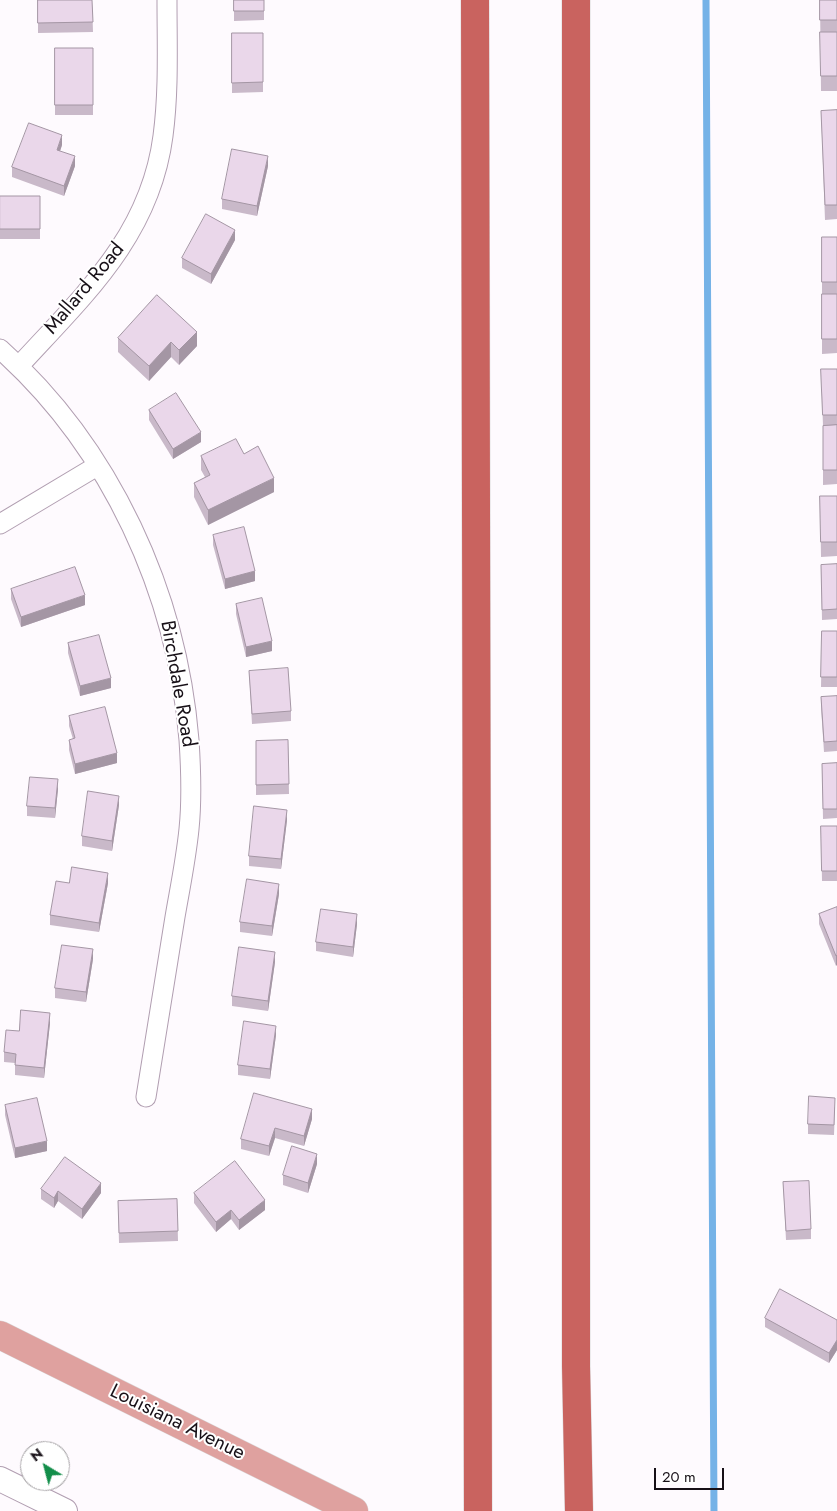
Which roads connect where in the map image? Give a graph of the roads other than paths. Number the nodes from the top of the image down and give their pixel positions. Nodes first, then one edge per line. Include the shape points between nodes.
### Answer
1 (167, 0) edge
2 (475, 0) edge
3 (576, 0) edge
4 (0, 349) edge
5 (19, 366) junction
6 (97, 466) junction
7 (0, 524) edge
8 (146, 1097) dead end
9 (0, 1335) edge
10 (0, 1478) edge
11 (65, 1511) edge
12 (354, 1511) edge
13 (478, 1511) edge
14 (579, 1511) edge

1 - 5 street, Mallard Road via 163,136 156,170 141,212 125,242 94,284
2 - 13 highway
3 - 14 highway via 576,1336
4 - 5 street, Birchdale Road
5 - 6 street, Birchdale Road via 69,422
6 - 7 street
6 - 8 street, Birchdale Road via 146,558 164,608 178,660 191,766 189,828
9 - 12 main road, Louisiana Avenue
10 - 11 street

